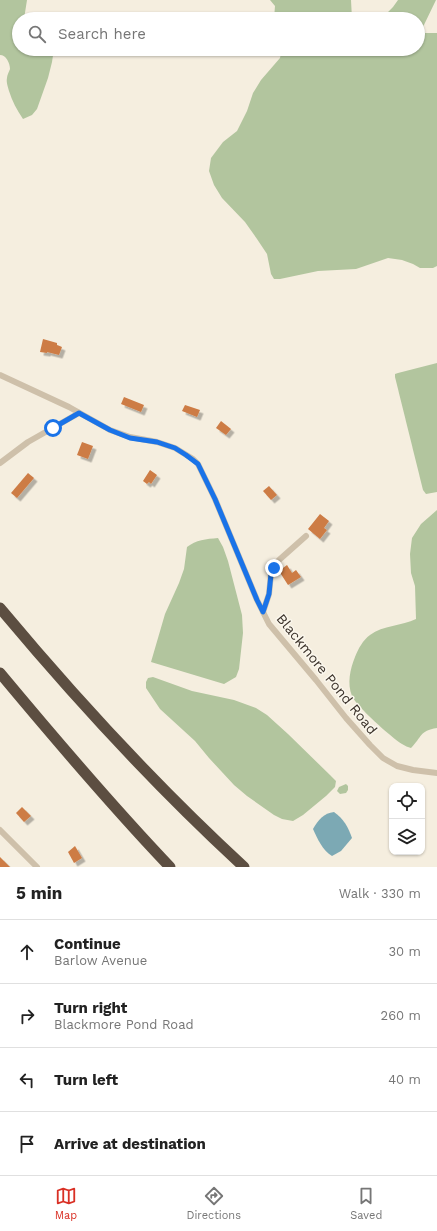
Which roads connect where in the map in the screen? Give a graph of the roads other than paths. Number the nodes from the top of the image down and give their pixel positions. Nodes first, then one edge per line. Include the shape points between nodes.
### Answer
1 (0, 375) edge
2 (79, 413) junction
3 (0, 463) edge
4 (306, 536) dead end
5 (0, 608) edge
6 (263, 612) junction
7 (0, 673) edge
8 (437, 773) edge
9 (0, 830) edge
10 (37, 867) edge
11 (170, 867) edge
12 (244, 867) edge

1 - 2 street, Blackmore Pond Road
2 - 3 street via 28,442
2 - 6 street, Blackmore Pond Road via 130,438 175,448 198,464
4 - 6 street via 279,560 271,574 269,594
5 - 12 highway via 129,754
6 - 8 street, Blackmore Pond Road via 284,643 383,758 397,766
7 - 11 highway via 63,749
9 - 10 street

